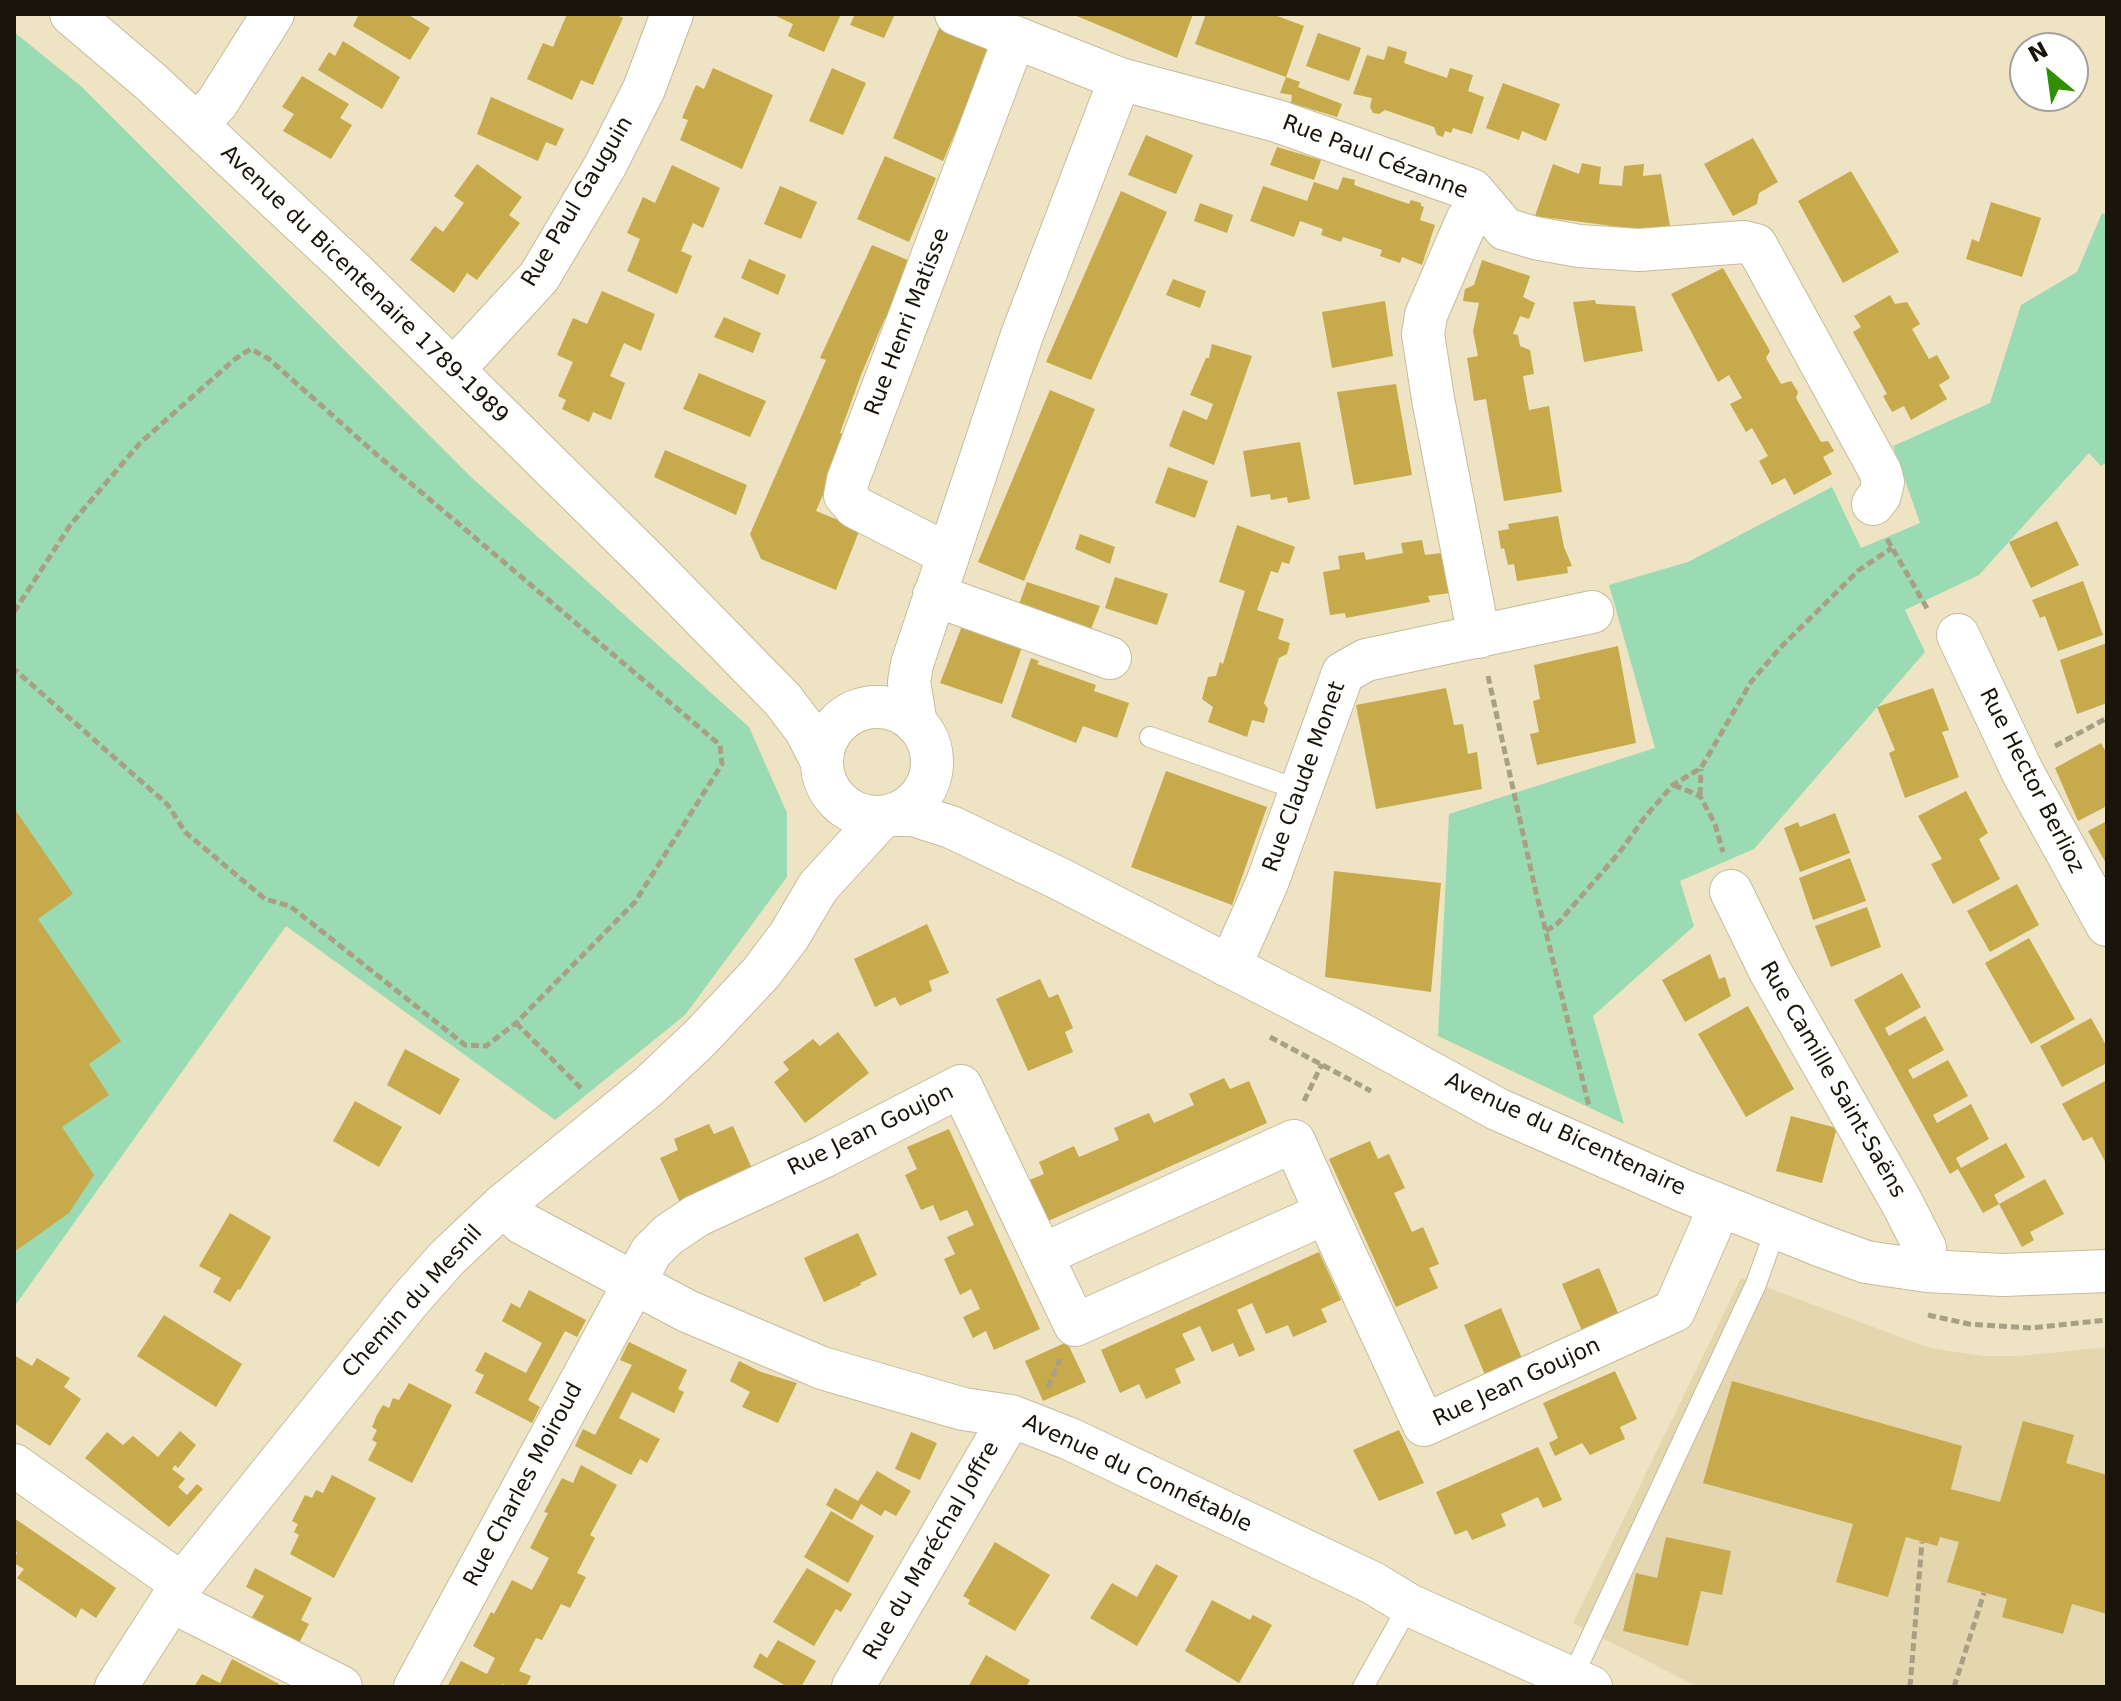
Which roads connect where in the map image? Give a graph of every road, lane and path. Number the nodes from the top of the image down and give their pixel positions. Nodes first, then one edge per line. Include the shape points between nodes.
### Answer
1 (71, 14) edge
2 (273, 14) edge
3 (672, 14) edge
4 (956, 14) edge
5 (1026, 32) edge
6 (1120, 79) junction
7 (197, 124) junction
8 (1484, 205) junction
9 (453, 370) junction
10 (1873, 504) joint
11 (1892, 548) junction
12 (947, 554) junction
13 (650, 564) junction
14 (934, 595) junction
15 (14, 612) edge
16 (1592, 612) dead end
17 (1958, 635) joint
18 (1479, 637) junction
19 (1110, 658) dead end
20 (14, 669) edge
21 (883, 700) junction
22 (2107, 718) edge
23 (1150, 737) dead end
24 (924, 740) junction
25 (2020, 766) junction
26 (1701, 768) junction
27 (826, 777) junction
28 (1673, 785) junction
29 (1299, 790) junction
30 (1700, 796) junction
31 (888, 816) junction
32 (1058, 878) junction
33 (818, 887) junction
34 (1731, 891) joint
35 (2107, 925) edge
36 (1546, 931) junction
37 (1226, 965) junction
38 (516, 1023) junction
39 (1342, 1024) junction
40 (1591, 1116) dead end
41 (607, 1120) junction
42 (1294, 1141) junction
43 (503, 1205) junction
44 (1720, 1206) junction
45 (1326, 1213) junction
46 (1776, 1228) junction
47 (1042, 1255) junction
48 (1927, 1271) junction
49 (2107, 1271) edge
50 (632, 1282) junction
51 (1075, 1325) junction
52 (1021, 1420) junction
53 (14, 1465) edge
54 (1922, 1542) dead end
55 (176, 1592) junction
56 (1984, 1593) dead end
57 (1409, 1605) junction
58 (1582, 1683) edge
59 (116, 1687) edge
60 (341, 1687) edge
61 (415, 1687) edge
62 (853, 1687) edge
63 (1363, 1687) edge
64 (1910, 1687) edge
65 (1954, 1687) edge

1 - 7 street, Avenue du Bicentenaire 1789-1989
2 - 7 street via 217,103
3 - 9 street, Rue Paul Gauguin via 644,89 612,153 539,277
4 - 5 street, Rue Paul Cézanne
5 - 6 street, Rue Paul Cézanne
5 - 12 street, Rue Henri Matisse via 845,495 855,507
6 - 8 street, Rue Paul Cézanne via 1277,121 1472,190
6 - 12 street via 1022,335
7 - 9 street, Avenue du Bicentenaire 1789-1989
8 - 10 street, Rue Paul Cézanne via 1505,229 1579,246 1639,250 1756,245 1877,463 1883,482
8 - 18 street via 1467,220 1426,315 1423,334
9 - 13 street, Avenue du Bicentenaire 1789-1989
10 - 11 path
11 - 17 path via 1927,609
11 - 26 path via 1859,570 1780,648 1751,682
12 - 14 street
13 - 21 street, Avenue du Bicentenaire 1789-1989 via 811,691 832,702
13 - 27 street, Avenue du Bicentenaire 1789-1989 via 783,700 805,729
14 - 19 street
14 - 21 street via 912,664
15 - 38 path via 71,524 140,443 235,359 251,349 269,359 720,745 722,764 635,902
16 - 18 street, Rue Claude Monet
17 - 25 street, Rue Hector Berlioz
18 - 29 street, Rue Claude Monet via 1366,660 1343,673
18 - 36 path
20 - 38 path via 168,805 185,832 265,899 290,906 465,1045 486,1046
21 - 24 street
21 - 27 street via 834,729 827,739
22 - 25 path
23 - 29 lane
24 - 31 street via 929,782 914,804
24 - 32 street, Avenue du Bicentenaire via 952,789 975,813
25 - 35 street, Rue Hector Berlioz
26 - 28 path
26 - 30 path
27 - 31 street via 840,804 857,814
27 - 33 street, Chemin du Mesnil via 830,835
28 - 30 path
28 - 36 path via 1589,888
29 - 37 street, Rue Claude Monet via 1261,897
30 - 34 path via 1715,824
31 - 32 street, Avenue du Bicentenaire via 913,815 951,827
31 - 33 street, Chemin du Mesnil
32 - 37 street, Avenue du Bicentenaire
33 - 41 street, Chemin du Mesnil via 761,973 700,1038
34 - 48 street, Rue Camille Saint-Saëns via 1770,971 1901,1201 1925,1248
36 - 40 path
37 - 39 street, Avenue du Bicentenaire
38 - 41 path
39 - 42 path via 1301,1107
39 - 44 street, Avenue du Bicentenaire via 1497,1109
41 - 43 street, Chemin du Mesnil
42 - 45 street, Rue Jean Goujon
42 - 47 street
43 - 50 street, Avenue du Connétable via 522,1223
43 - 55 street, Chemin du Mesnil via 409,1301
44 - 45 street, Rue Jean Goujon via 1674,1311 1424,1425
44 - 46 street, Avenue du Bicentenaire
45 - 51 street
46 - 48 street, Avenue du Bicentenaire via 1866,1262
46 - 58 lane
47 - 50 street, Rue Jean Goujon via 961,1086 696,1216 651,1252
47 - 51 street, Rue Jean Goujon
48 - 49 street, Avenue du Bicentenaire
50 - 52 street, Avenue du Connétable via 822,1368 963,1409
50 - 61 street, Rue Charles Moiroud
51 - 52 path
52 - 57 street, Avenue du Connétable via 1358,1576
52 - 62 street, Rue du Maréchal Joffre
53 - 55 street
54 - 64 path
55 - 59 street, Chemin du Mesnil
55 - 60 street
56 - 65 path
57 - 58 street, Avenue du Connétable
57 - 63 lane

